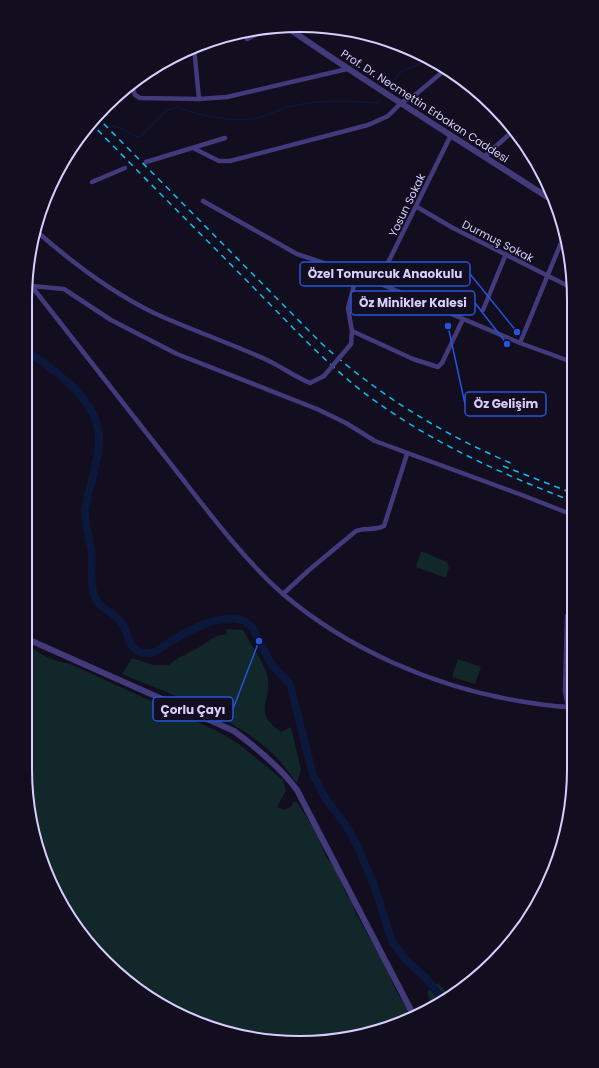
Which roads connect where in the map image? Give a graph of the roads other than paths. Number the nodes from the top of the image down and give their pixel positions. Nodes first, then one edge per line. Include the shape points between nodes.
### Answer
1 (294, 32) edge
2 (253, 36) edge
3 (247, 39) dead end
4 (195, 53) edge
5 (347, 69) junction
6 (441, 73) edge
7 (133, 90) edge
8 (199, 99) junction
9 (402, 102) junction
10 (510, 134) edge
11 (452, 135) junction
12 (225, 138) dead end
13 (193, 148) junction
14 (484, 156) junction
15 (146, 162) dead end
16 (125, 168) dead end
17 (92, 182) dead end
18 (547, 197) edge
19 (203, 201) dead end
20 (417, 207) junction
21 (40, 234) edge
22 (561, 241) edge
23 (506, 254) junction
24 (357, 274) junction
25 (546, 276) junction
26 (378, 283) junction
27 (566, 285) edge
28 (32, 286) edge
29 (33, 287) edge
30 (483, 310) dead end
31 (463, 319) junction
32 (352, 331) junction
33 (520, 343) junction
34 (567, 360) edge
35 (407, 454) junction
36 (567, 514) edge
37 (283, 594) junction
38 (567, 616) edge
39 (32, 641) edge
40 (567, 696) edge
41 (567, 706) edge
42 (412, 1011) edge

1 - 5 street, Prof. Dr. Necmettin Erbakan Caddesi
2 - 3 street
4 - 8 street
5 - 8 street via 226,97
5 - 9 street, Prof. Dr. Necmettin Erbakan Caddesi
6 - 9 street via 415,95
7 - 8 street via 140,98
9 - 11 street, Prof. Dr. Necmettin Erbakan Caddesi
9 - 13 street via 388,116 368,125 230,161 219,161
10 - 14 street
11 - 14 street, Prof. Dr. Necmettin Erbakan Caddesi
11 - 20 street, Yosun Sokak
12 - 13 street
13 - 15 street
14 - 18 street, Prof. Dr. Necmettin Erbakan Caddesi
16 - 17 street
19 - 24 street via 297,254
20 - 23 street, Durmuş Sokak
20 - 26 street, Yosun Sokak
21 - 32 street, bridge via 105,285 152,312 268,360 310,383 324,376 351,344
22 - 25 street
23 - 25 street, Durmuş Sokak
23 - 30 street
24 - 26 street
24 - 32 street via 348,308
25 - 27 street, Durmuş Sokak
25 - 33 street
26 - 31 street
28 - 35 street via 64,289 111,320 177,354 317,409 375,441
29 - 37 street via 217,524
31 - 32 street via 438,367 413,359
31 - 33 street
33 - 34 street
35 - 36 street
35 - 37 street via 384,526 356,530
37 - 41 street via 353,643 451,686 503,698
38 - 40 street
39 - 42 street via 234,731 280,771 297,790

